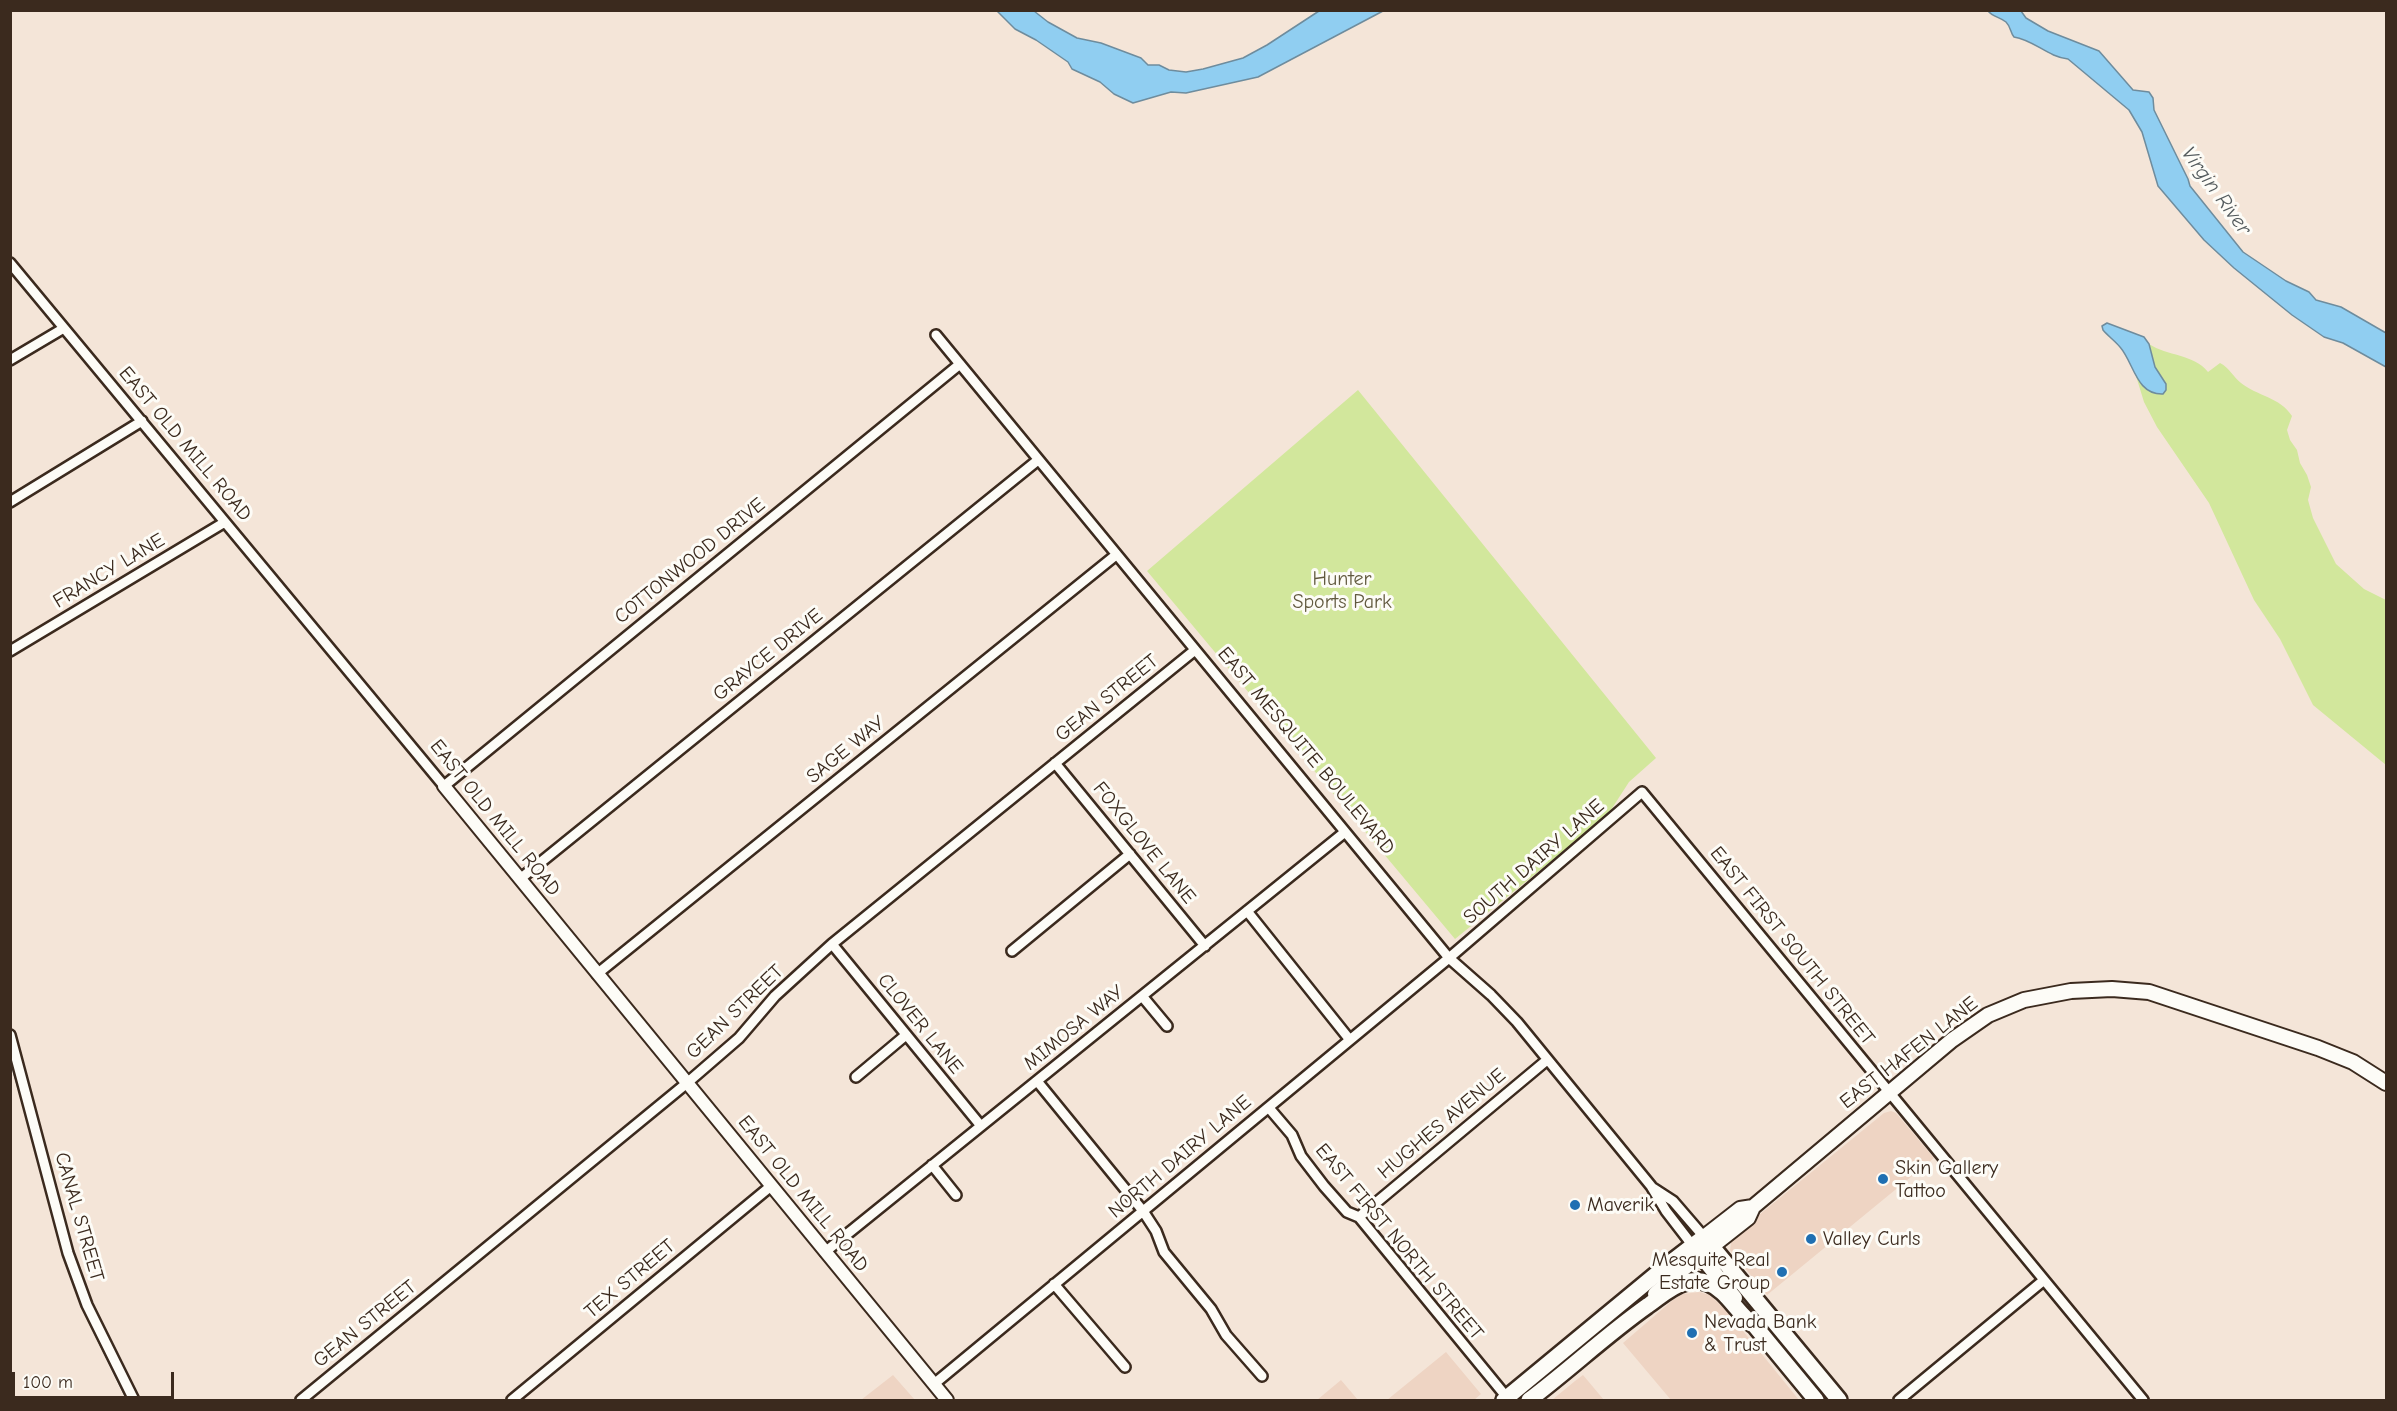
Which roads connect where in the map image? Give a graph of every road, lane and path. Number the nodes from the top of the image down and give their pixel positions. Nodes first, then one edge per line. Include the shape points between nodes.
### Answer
1 (10, 263) edge
2 (64, 328) junction
3 (936, 335) dead end
4 (10, 360) edge
5 (960, 364) junction
6 (141, 421) junction
7 (1038, 460) junction
8 (10, 502) edge
9 (225, 522) junction
10 (1116, 555) junction
11 (1195, 650) junction
12 (10, 651) edge
13 (1055, 763) junction
14 (444, 786) junction
15 (1642, 792) joint
16 (1345, 832) junction
17 (1130, 854) junction
18 (520, 879) junction
19 (1247, 912) junction
20 (832, 944) junction
21 (1204, 946) junction
22 (1012, 951) dead end
23 (1449, 958) junction
24 (597, 974) junction
25 (1142, 996) junction
26 (1167, 1026) dead end
27 (10, 1035) edge
28 (906, 1035) junction
29 (1350, 1040) junction
30 (1547, 1060) junction
31 (855, 1077) dead end
32 (1037, 1081) junction
33 (687, 1083) junction
34 (2386, 1083) edge
35 (1889, 1092) junction
36 (1269, 1108) junction
37 (981, 1126) junction
38 (932, 1165) junction
39 (771, 1186) junction
40 (956, 1195) dead end
41 (1143, 1211) junction
42 (1359, 1216) junction
43 (1702, 1246) junction
44 (825, 1252) junction
45 (2044, 1280) junction
46 (1054, 1284) junction
47 (1632, 1317) junction
48 (1755, 1326) junction
49 (1125, 1367) dead end
50 (1262, 1377) dead end
51 (933, 1384) junction
52 (1506, 1400) edge
53 (134, 1401) edge
54 (301, 1401) edge
55 (512, 1401) edge
56 (947, 1401) edge
57 (1529, 1401) edge
58 (1816, 1401) edge
59 (1839, 1401) edge
60 (1899, 1401) edge
61 (2143, 1401) edge

1 - 2 street, EAST OLD MILL ROAD
2 - 4 street
2 - 6 street, EAST OLD MILL ROAD
3 - 5 street, EAST MESQUITE BOULEVARD
5 - 7 street, EAST MESQUITE BOULEVARD
5 - 14 street, COTTONWOOD DRIVE
6 - 8 street
6 - 9 street, EAST OLD MILL ROAD
7 - 10 street, EAST MESQUITE BOULEVARD
7 - 18 street, GRAYCE DRIVE
9 - 12 street, FRANCY LANE
9 - 14 street, EAST OLD MILL ROAD
10 - 11 street, EAST MESQUITE BOULEVARD
10 - 24 street, SAGE WAY
11 - 13 street, GEAN STREET
11 - 16 street, EAST MESQUITE BOULEVARD
13 - 17 street, FOXGLOVE LANE
13 - 20 street, GEAN STREET
14 - 18 street, EAST OLD MILL ROAD
15 - 23 street, SOUTH DAIRY LANE
15 - 35 street, EAST FIRST SOUTH STREET
16 - 19 street, MIMOSA WAY
16 - 23 street, EAST MESQUITE BOULEVARD
17 - 21 street, FOXGLOVE LANE
17 - 22 street
18 - 24 street, EAST OLD MILL ROAD
19 - 21 street, MIMOSA WAY
19 - 29 street
20 - 28 street, CLOVER LANE
20 - 33 street, GEAN STREET
21 - 25 street, MIMOSA WAY
23 - 29 street, NORTH DAIRY LANE
23 - 30 street, EAST MESQUITE BOULEVARD via 1517,1022
24 - 33 street, EAST OLD MILL ROAD
25 - 26 street
25 - 32 street, MIMOSA WAY
27 - 53 street, CANAL STREET via 68,1253 87,1305
28 - 31 street
28 - 37 street, CLOVER LANE
29 - 36 street, NORTH DAIRY LANE
30 - 42 street, HUGHES AVENUE
30 - 43 street, EAST MESQUITE BOULEVARD via 1651,1186 1673,1201
32 - 37 street, MIMOSA WAY
32 - 41 street
33 - 39 street, EAST OLD MILL ROAD
33 - 54 street, GEAN STREET
34 - 35 main road, EAST HAFEN LANE via 2353,1062 2319,1048 2150,992 2112,989 2071,991 2024,1000 1988,1015
35 - 43 main road, EAST HAFEN LANE via 1753,1207 1748,1218
35 - 45 street, EAST FIRST SOUTH STREET
36 - 41 street, NORTH DAIRY LANE
36 - 42 street, EAST FIRST NORTH STREET via 1292,1135 1301,1156 1324,1186 1347,1212
37 - 38 street, MIMOSA WAY
38 - 40 street
38 - 44 street, MIMOSA WAY
39 - 44 street, EAST OLD MILL ROAD
39 - 55 street, TEX STREET
41 - 46 street, NORTH DAIRY LANE
41 - 50 street via 1164,1252
42 - 52 street, EAST FIRST NORTH STREET
43 - 47 main road, EAST HAFEN LANE
43 - 48 main road, EAST MESQUITE BOULEVARD
43 - 52 main road
43 - 59 main road, EAST MESQUITE BOULEVARD
44 - 51 street, EAST OLD MILL ROAD
45 - 60 street
45 - 61 street, EAST FIRST SOUTH STREET
46 - 49 street
46 - 51 street, NORTH DAIRY LANE
47 - 48 main road via 1675,1287 1698,1281 1721,1291
47 - 57 main road
48 - 58 main road, EAST MESQUITE BOULEVARD
51 - 56 street, EAST OLD MILL ROAD

